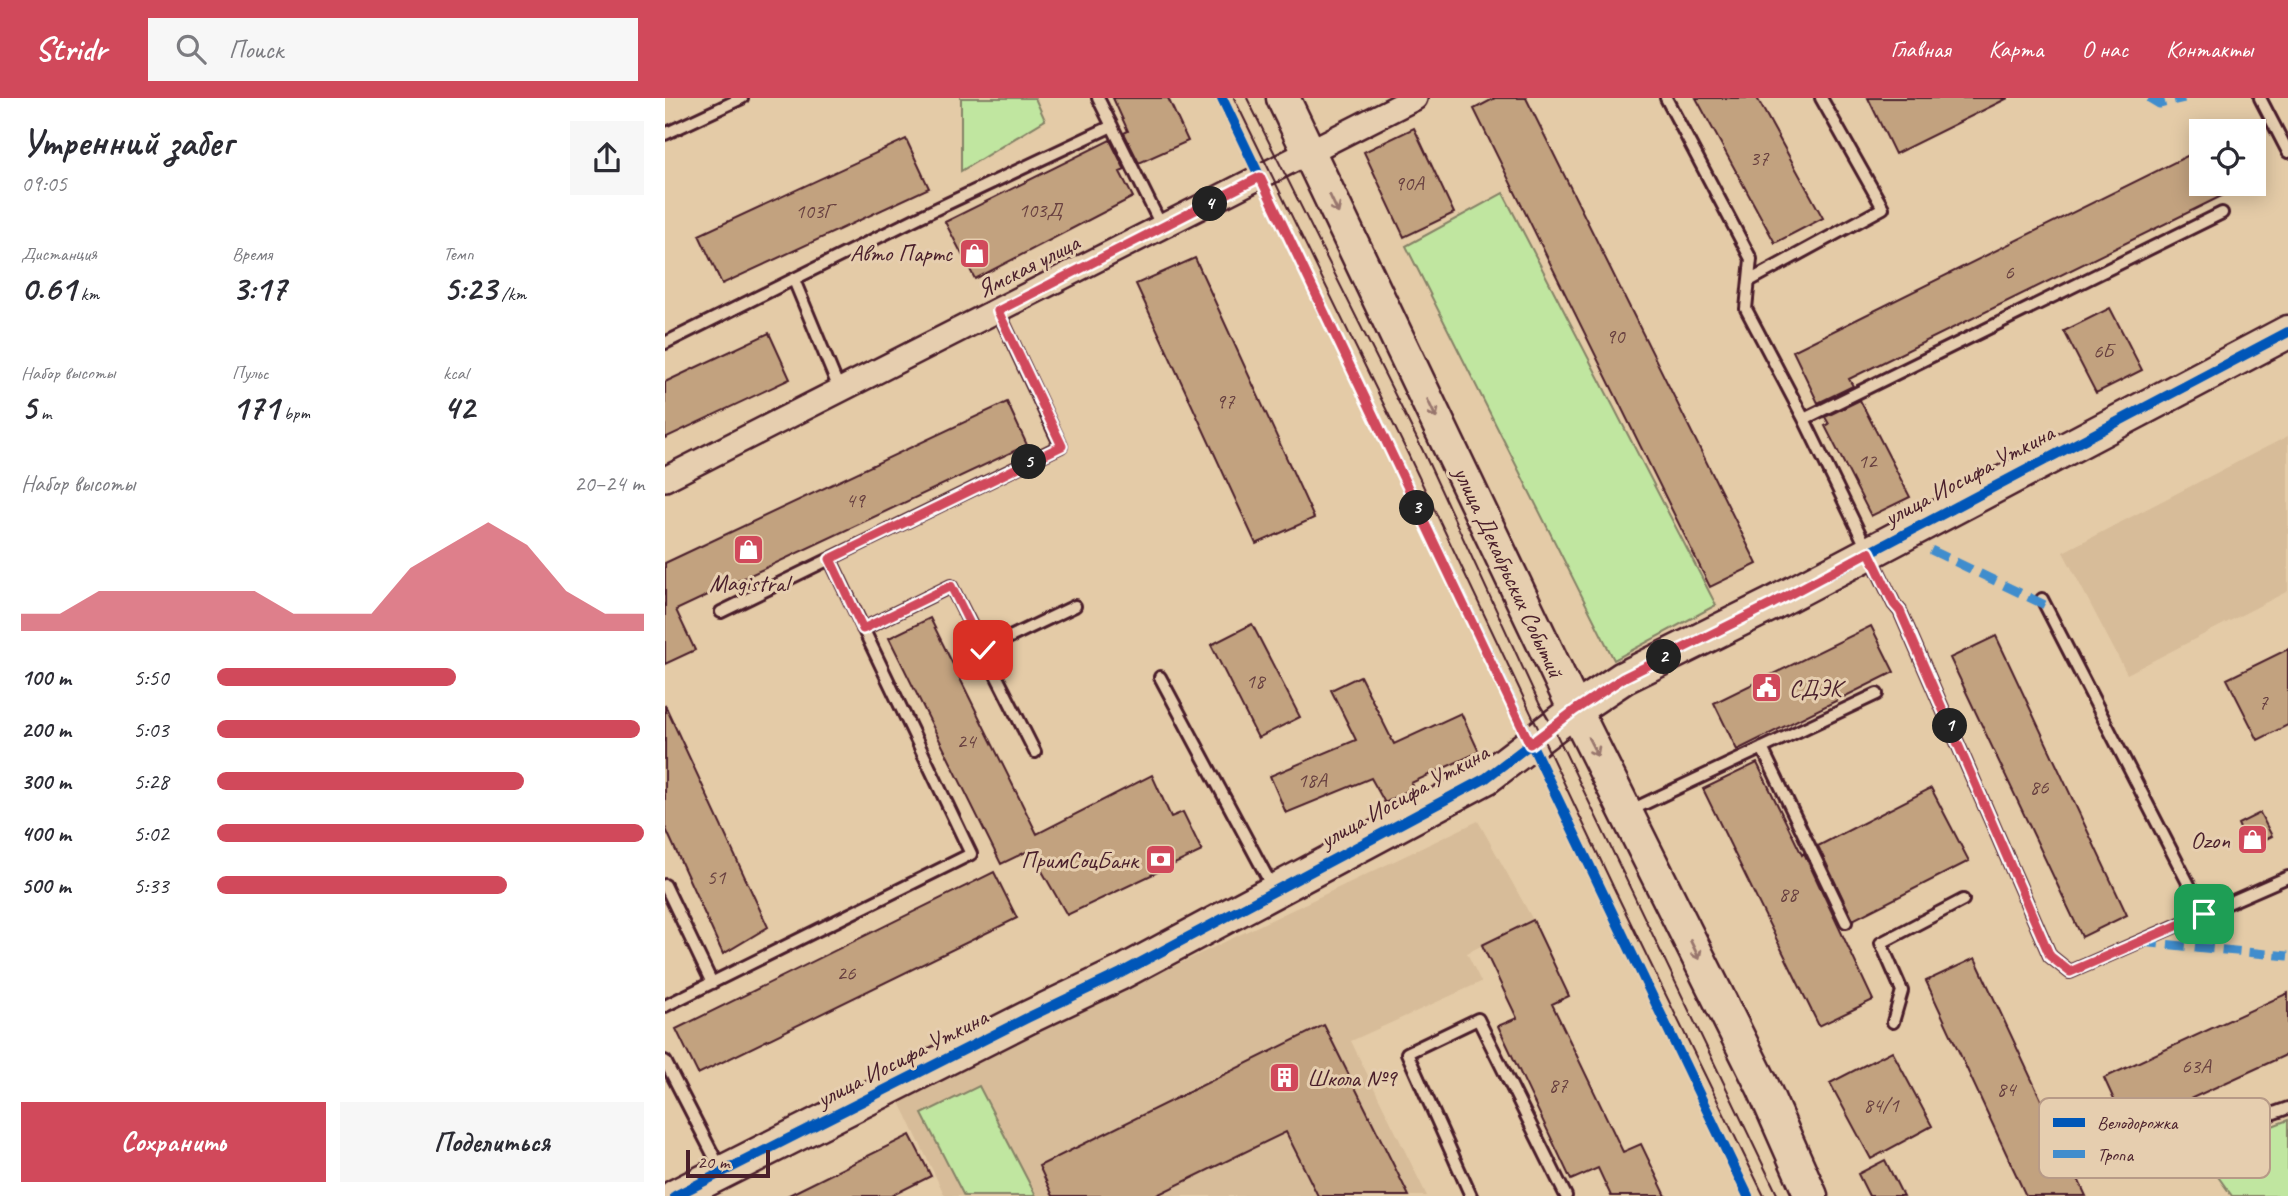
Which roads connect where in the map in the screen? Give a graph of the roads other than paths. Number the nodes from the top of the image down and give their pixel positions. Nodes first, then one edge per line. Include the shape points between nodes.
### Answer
1 (742, 98) edge
2 (1098, 98) edge
3 (1283, 98) edge
4 (1415, 98) edge
5 (1666, 98) edge
6 (1821, 98) edge
7 (2260, 98) edge
8 (1112, 126) junction
9 (665, 134) edge
10 (1309, 152) junction
11 (2288, 152) edge
12 (2222, 213) dead end
13 (1162, 228) junction
14 (794, 280) junction
15 (1749, 281) junction
16 (998, 311) junction
17 (2288, 332) edge
18 (665, 343) edge
19 (840, 391) junction
20 (1804, 419) junction
21 (665, 479) edge
22 (1869, 552) junction
23 (830, 559) junction
24 (2042, 599) dead end
25 (1075, 606) dead end
26 (721, 612) dead end
27 (863, 629) junction
28 (983, 650) junction
29 (1160, 677) dead end
30 (1877, 695) dead end
31 (1575, 710) junction
32 (1762, 748) junction
33 (1035, 752) dead end
34 (1626, 812) junction
35 (2288, 877) edge
36 (665, 885) edge
37 (1274, 891) junction
38 (1963, 900) dead end
39 (2204, 914) junction
40 (1846, 922) dead end
41 (712, 983) junction
42 (665, 1006) edge
43 (1893, 1021) dead end
44 (665, 1060) edge
45 (2288, 1108) edge
46 (2270, 1114) edge
47 (722, 1172) junction
48 (675, 1196) edge
49 (1471, 1196) edge
50 (1566, 1196) edge
51 (1811, 1196) edge

1 - 9 lane
2 - 8 lane
3 - 10 street, улица Декабрьских Событий
4 - 10 street, Ямская улица
5 - 15 lane via 1751,259
6 - 15 lane via 1883,208
7 - 11 lane
8 - 13 lane
8 - 14 lane
10 - 13 street, Ямская улица
10 -> 31 street, улица Декабрьских Событий
12 - 20 lane
13 - 16 street, Ямская улица
14 - 18 lane
14 - 19 lane
15 - 20 lane via 1746,309
16 - 19 street, Ямская улица
16 - 23 lane via 1062,446
17 - 22 street, улица Иосифа Уткина
19 - 21 street, Ямская улица
20 - 22 lane
22 - 31 street, улица Иосифа Уткина via 1623,678
22 - 39 lane via 1906,623 2050,956 2070,972
23 - 26 lane
23 - 27 lane
24 - 39 lane
25 - 28 lane
27 - 28 lane via 951,586
27 - 41 lane via 971,854
28 - 33 lane
29 - 37 lane
30 - 32 lane
31 -> 34 street, улица Декабрьских Событий
31 - 37 street, улица Иосифа Уткина via 1486,778
32 - 34 lane
32 - 40 lane
34 -> 51 street, улица Декабрьских Событий via 1763,1087
35 - 39 lane
36 - 41 lane
37 - 47 street, улица Иосифа Уткина via 1121,973
38 - 43 lane via 1881,943 1902,991
41 - 42 lane
44 - 47 lane
45 - 46 lane
47 - 48 street, улица Иосифа Уткина
49 - 50 lane via 1407,1053 1478,1019

